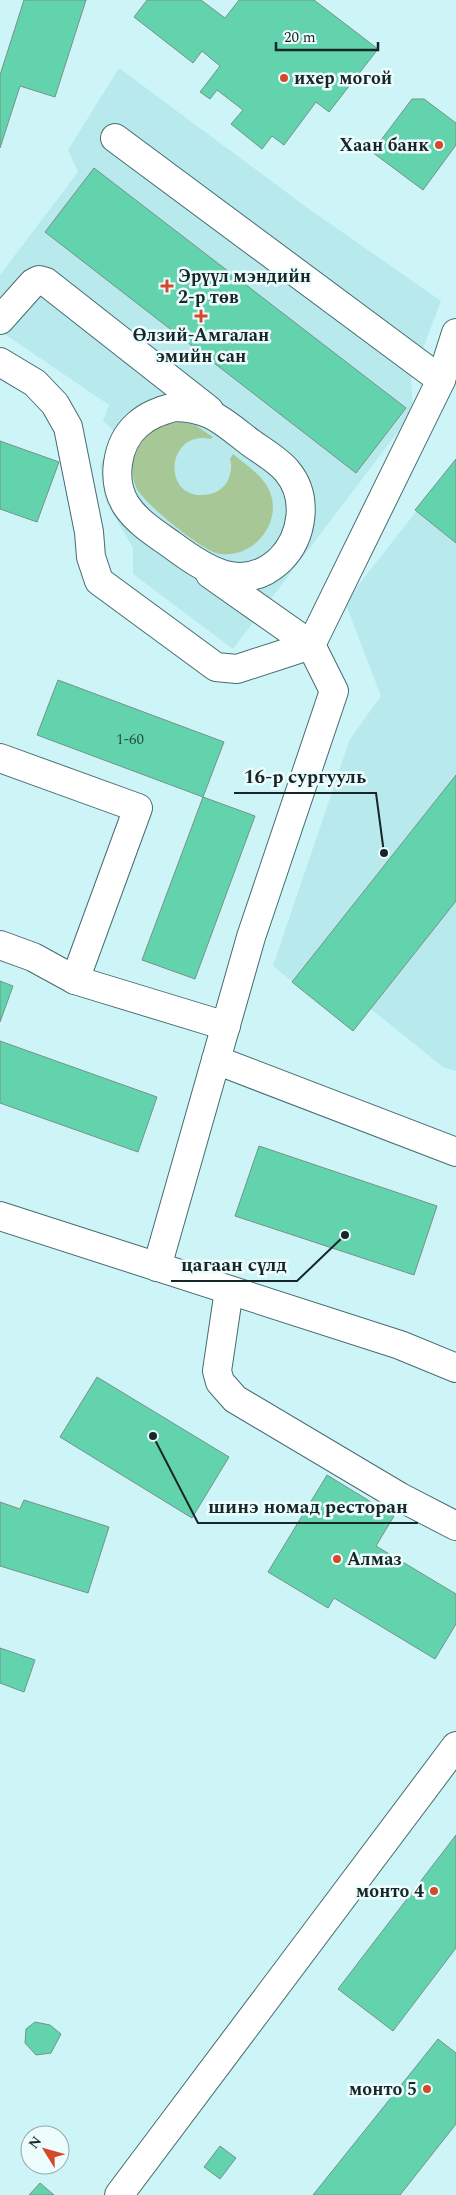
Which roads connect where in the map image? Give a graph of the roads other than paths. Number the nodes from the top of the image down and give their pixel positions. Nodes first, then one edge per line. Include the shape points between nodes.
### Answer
1 (115, 138) dead end
2 (0, 320) edge
3 (456, 333) edge
4 (0, 362) edge
5 (441, 380) junction
6 (216, 416) junction
7 (193, 561) junction
8 (311, 645) junction
9 (0, 758) edge
10 (0, 945) edge
11 (75, 980) junction
12 (226, 1026) junction
13 (216, 1060) junction
14 (456, 1152) edge
15 (0, 1216) edge
16 (157, 1267) junction
17 (229, 1290) junction
18 (456, 1368) edge
19 (456, 1526) edge
20 (456, 1746) edge
21 (119, 2195) edge

1 - 5 main road
2 - 6 main road via 33,283 39,280 46,282
3 - 5 main road
4 - 8 main road via 35,383 55,404 68,427 89,532 91,558 99,581 216,667 237,669
5 - 8 main road
6 - 7 main road via 196,408 174,407 154,413 136,425 124,442 117,462 118,484 125,504 139,520
6 - 7 main road via 287,470 297,489 302,510 298,532 284,556 273,566 253,575 231,577 211,572
7 - 8 main road
8 - 12 main road via 334,691 251,937
9 - 11 main road via 138,808
10 - 11 main road via 33,957
11 - 12 main road
12 - 13 main road
13 - 14 main road
13 - 16 main road
15 - 16 main road
16 - 17 main road
17 - 18 main road via 400,1345
17 - 19 main road via 217,1371 220,1382 235,1399 400,1497
20 - 21 main road

